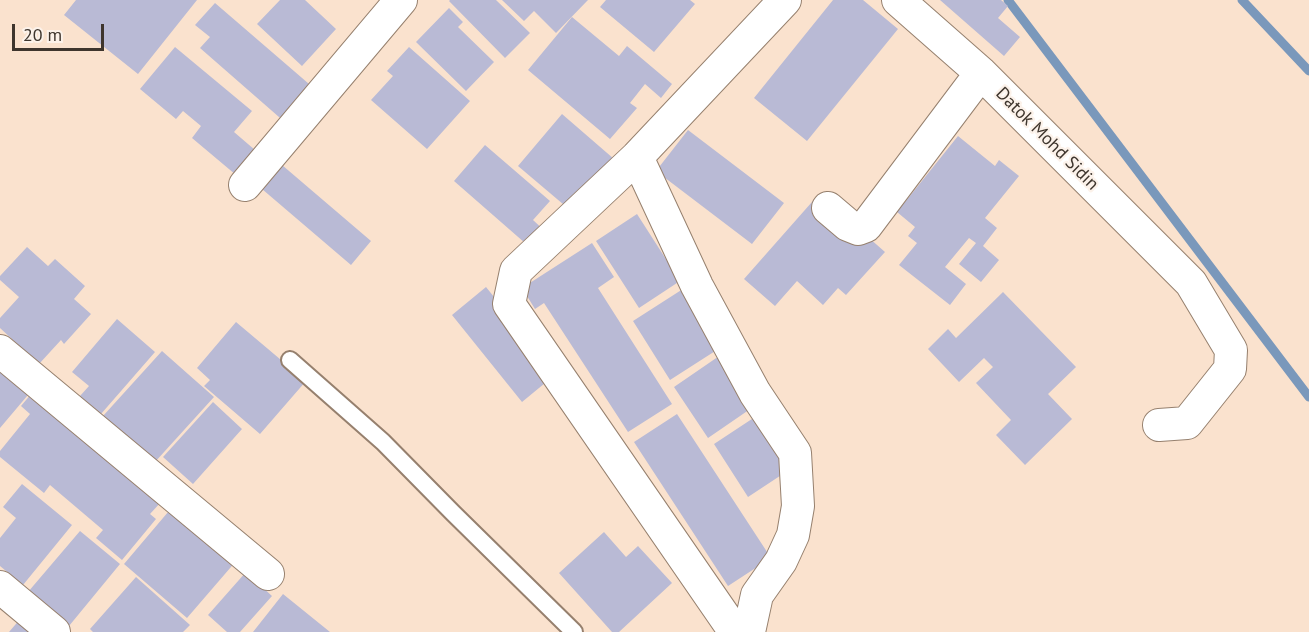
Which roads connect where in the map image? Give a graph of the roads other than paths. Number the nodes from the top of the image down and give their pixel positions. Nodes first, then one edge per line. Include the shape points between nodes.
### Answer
1 (401, 0) edge
2 (785, 0) edge
3 (898, 0) edge
4 (981, 73) junction
5 (637, 158) junction
6 (245, 184) dead end
7 (828, 208) dead end
8 (0, 351) edge
9 (290, 360) dead end
10 (1159, 424) dead end
11 (268, 574) dead end
12 (0, 587) edge
13 (54, 632) edge
14 (574, 632) edge
15 (735, 632) edge
16 (749, 632) edge

1 - 6 street
2 - 5 street
3 - 4 street, Datok Mohd Sidin
4 - 7 street via 866,226 858,229 848,225
4 - 10 street, Datok Mohd Sidin via 1191,284 1231,350 1230,369 1187,423
5 - 15 street via 516,271 509,304
5 - 16 street via 697,286 755,393 795,453 798,506 793,535 781,561 757,595
8 - 11 street
9 - 14 lane via 383,442
12 - 13 street

